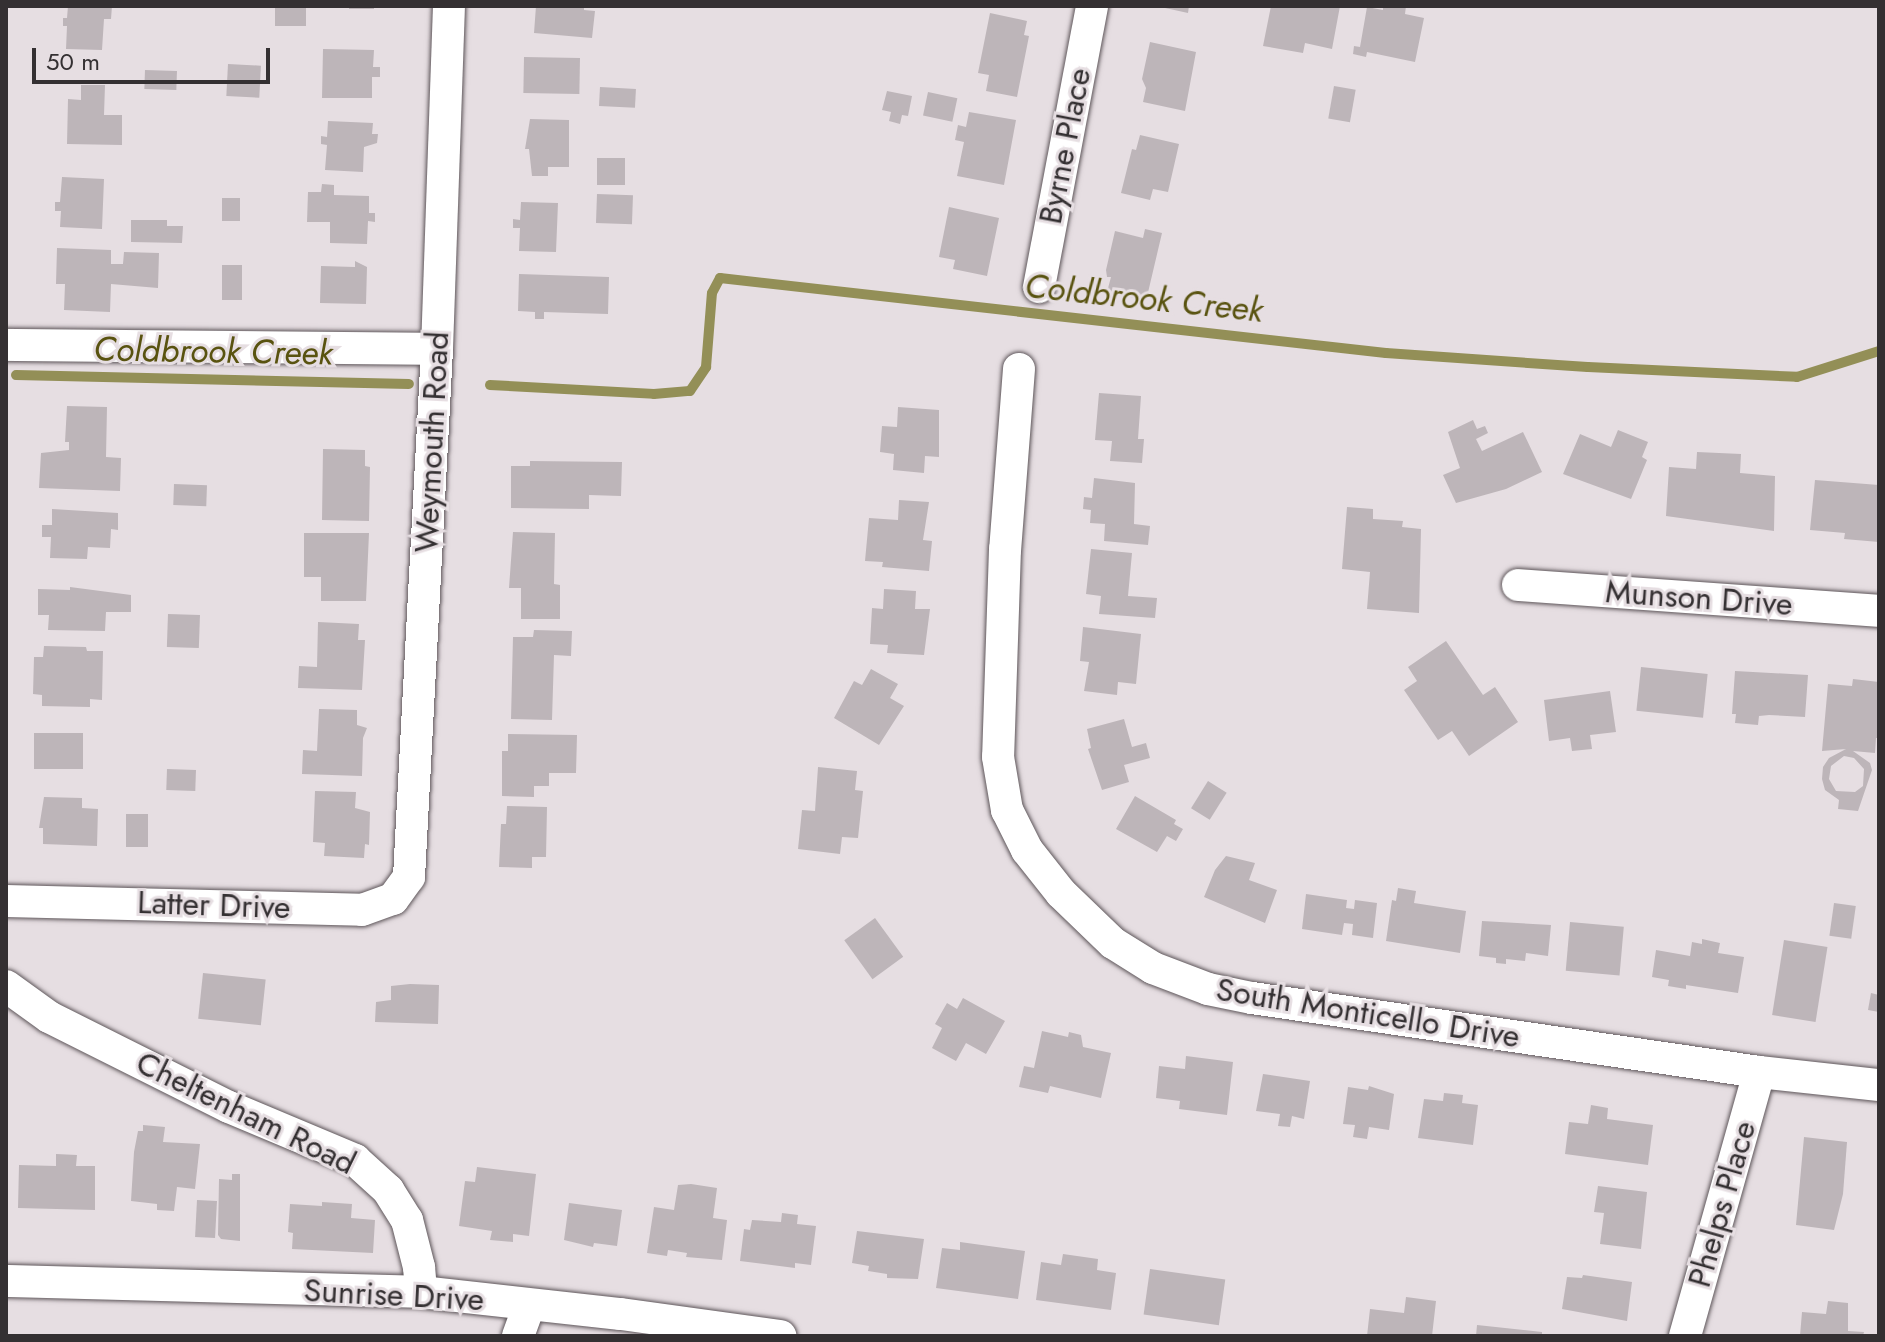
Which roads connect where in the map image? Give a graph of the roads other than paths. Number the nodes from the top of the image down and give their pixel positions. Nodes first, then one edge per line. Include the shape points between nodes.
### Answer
1 (449, 6) edge
2 (1092, 6) edge
3 (1039, 287) dead end
4 (6, 345) edge
5 (437, 349) junction
6 (1019, 369) dead end
7 (1518, 585) dead end
8 (1879, 611) edge
9 (409, 877) joint
10 (6, 901) edge
11 (6, 986) edge
12 (1759, 1072) junction
13 (1879, 1085) edge
14 (6, 1281) edge
15 (421, 1292) junction
16 (529, 1305) junction
17 (518, 1336) edge
18 (780, 1336) edge
19 (1685, 1336) edge

1 - 5 street, Weymouth Road
2 - 3 street, Byrne Place
4 - 5 street
5 - 9 street, Weymouth Road
6 - 12 street, South Monticello Drive via 1001,616 998,757 1007,810 1027,850 1061,893 1113,943 1153,968 1208,989 1252,998
7 - 8 street, Munson Drive
9 - 10 street, Latter Drive via 393,899 362,910
11 - 15 street, Cheltenham Road via 49,1017 229,1107 355,1160 388,1190 407,1220
12 - 13 street, South Monticello Drive
12 - 19 street, Phelps Place
14 - 15 street, Sunrise Drive
15 - 16 street, Sunrise Drive
16 - 17 street
16 - 18 street, Sunrise Drive

